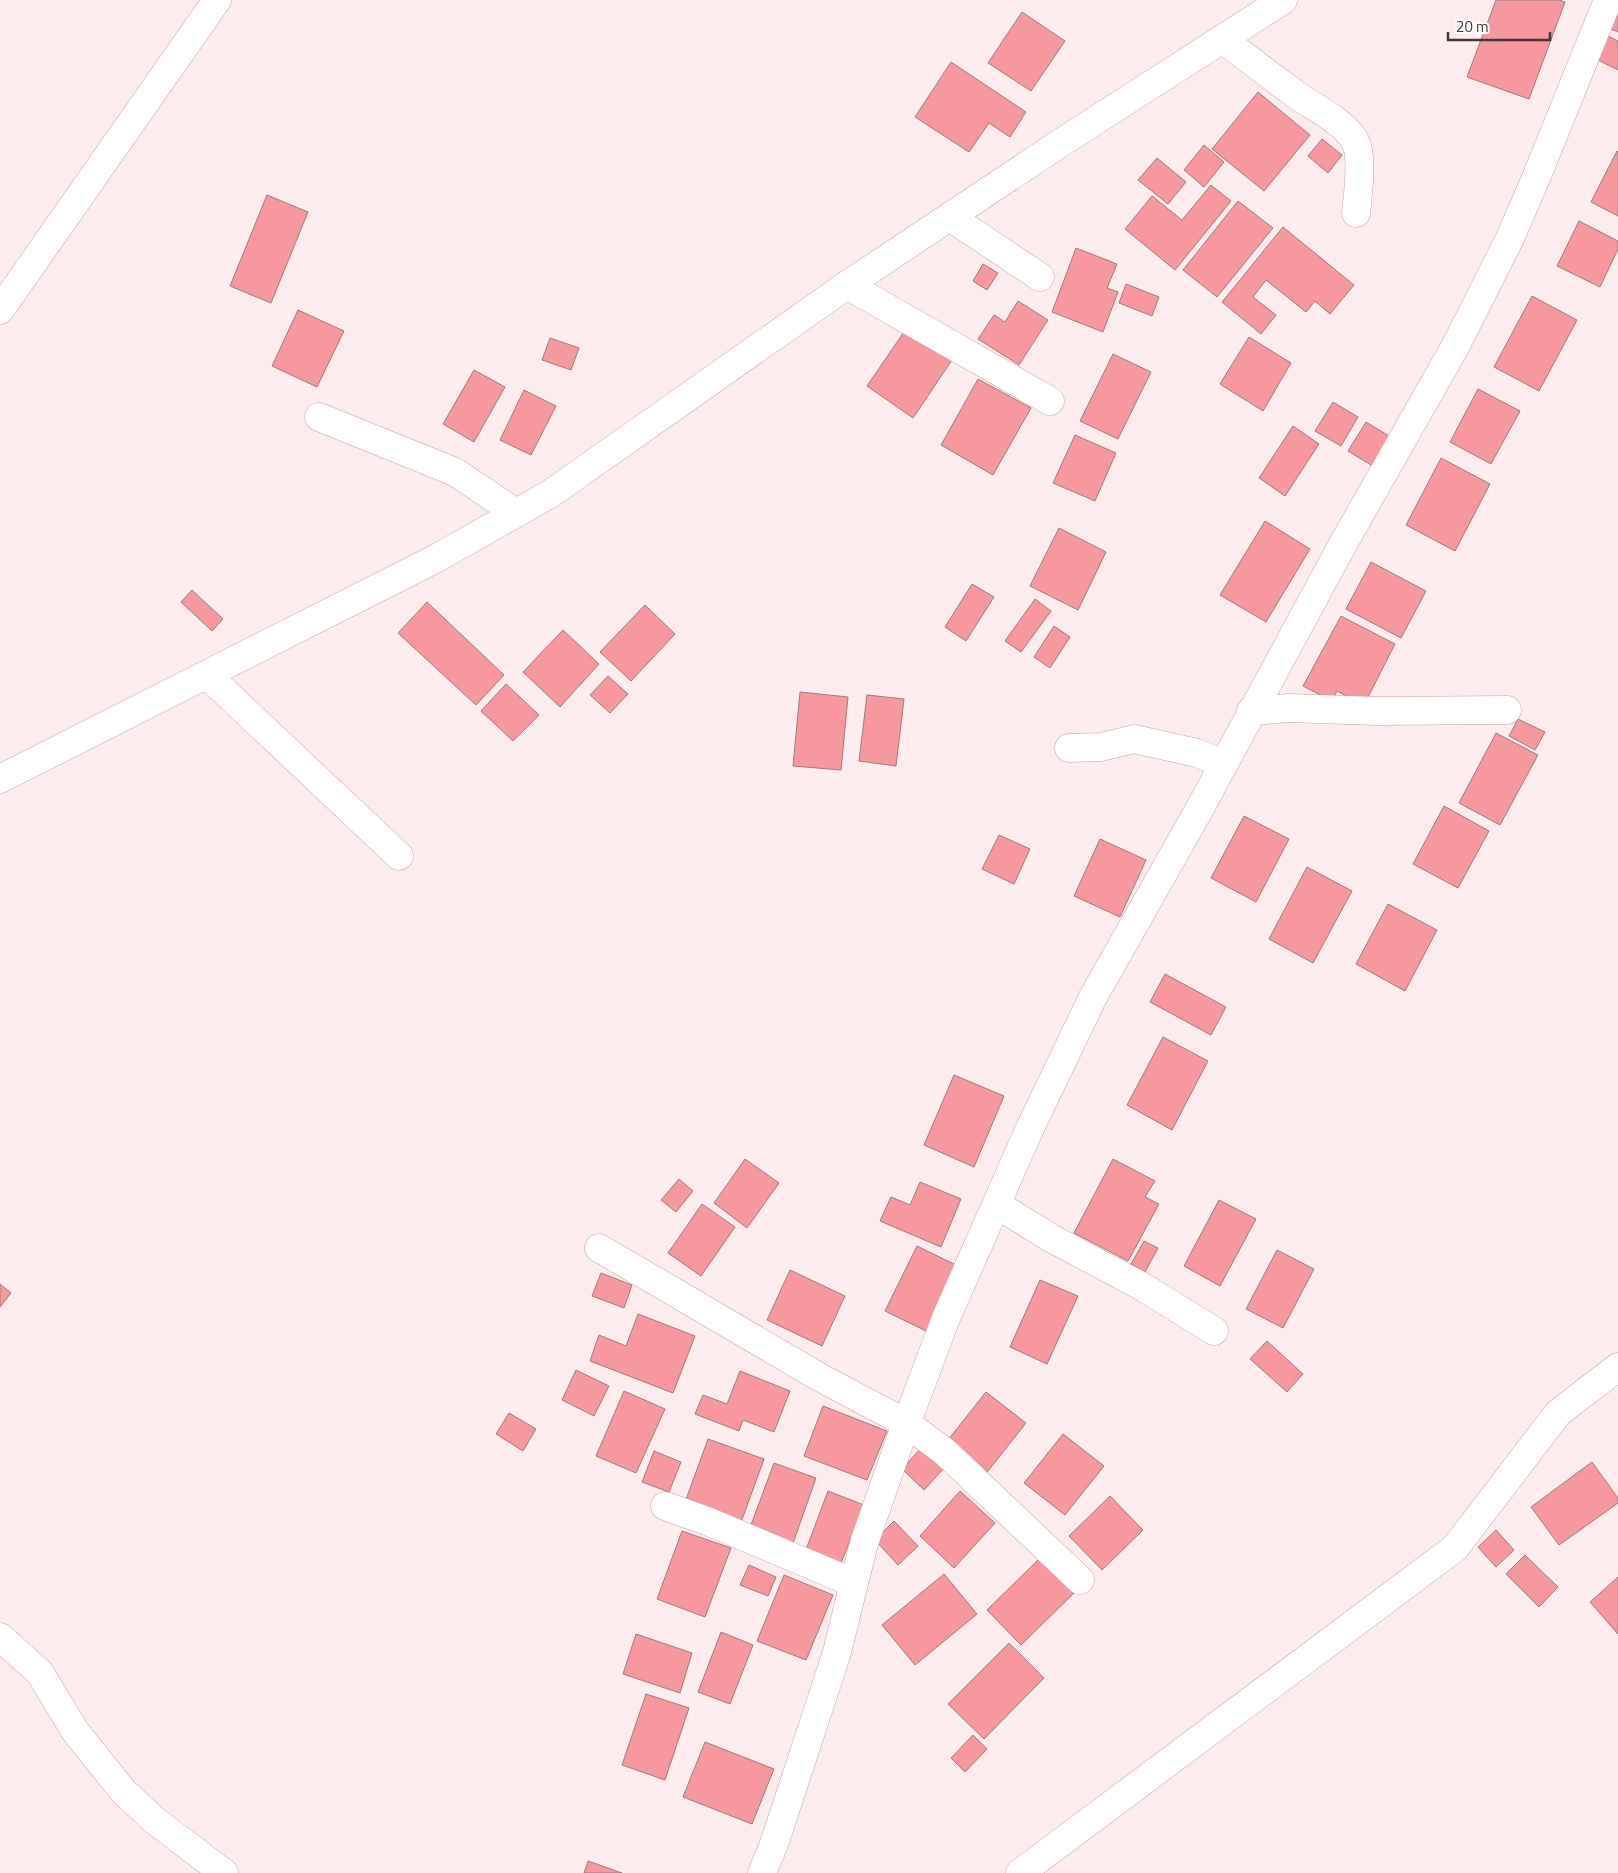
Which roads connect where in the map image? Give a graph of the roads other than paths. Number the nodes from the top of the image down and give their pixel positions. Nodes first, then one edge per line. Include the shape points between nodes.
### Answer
1 (216, 0) edge
2 (1283, 0) edge
3 (1608, 0) edge
4 (1222, 39) junction
5 (1356, 213) dead end
6 (950, 217) junction
7 (1040, 276) dead end
8 (847, 285) junction
9 (0, 310) edge
10 (1050, 401) dead end
11 (319, 418) dead end
12 (516, 513) junction
13 (207, 675) junction
14 (1507, 710) dead end
15 (1251, 711) junction
16 (1069, 748) dead end
17 (1223, 764) junction
18 (0, 779) edge
19 (399, 856) dead end
20 (996, 1204) junction
21 (599, 1248) dead end
22 (1214, 1331) dead end
23 (1618, 1367) edge
24 (906, 1423) junction
25 (665, 1506) dead end
26 (1080, 1580) dead end
27 (854, 1582) junction
28 (0, 1636) edge
29 (224, 1873) edge
30 (762, 1873) edge
31 (1020, 1873) edge

1 - 9 street
2 - 4 street
3 - 15 street via 1536,178 1456,347
4 - 5 street via 1346,129 1356,142 1358,154
4 - 6 street
6 - 7 street
6 - 8 street
8 - 10 street
8 - 12 street via 550,494
11 - 12 street via 455,472
12 - 13 street via 437,558
13 - 18 street
13 - 19 street
14 - 15 street via 1288,708
15 - 17 street
16 - 17 street via 1101,747 1134,739 1197,753
17 - 20 street via 1093,997
20 - 22 street
20 - 24 street via 946,1318
21 - 24 street via 821,1378
23 - 31 street via 1558,1413 1455,1548
24 - 26 street via 945,1452
24 - 27 street via 864,1543
25 - 27 street
27 - 30 street via 828,1683
28 - 29 street via 40,1673 74,1731 123,1791 154,1820

